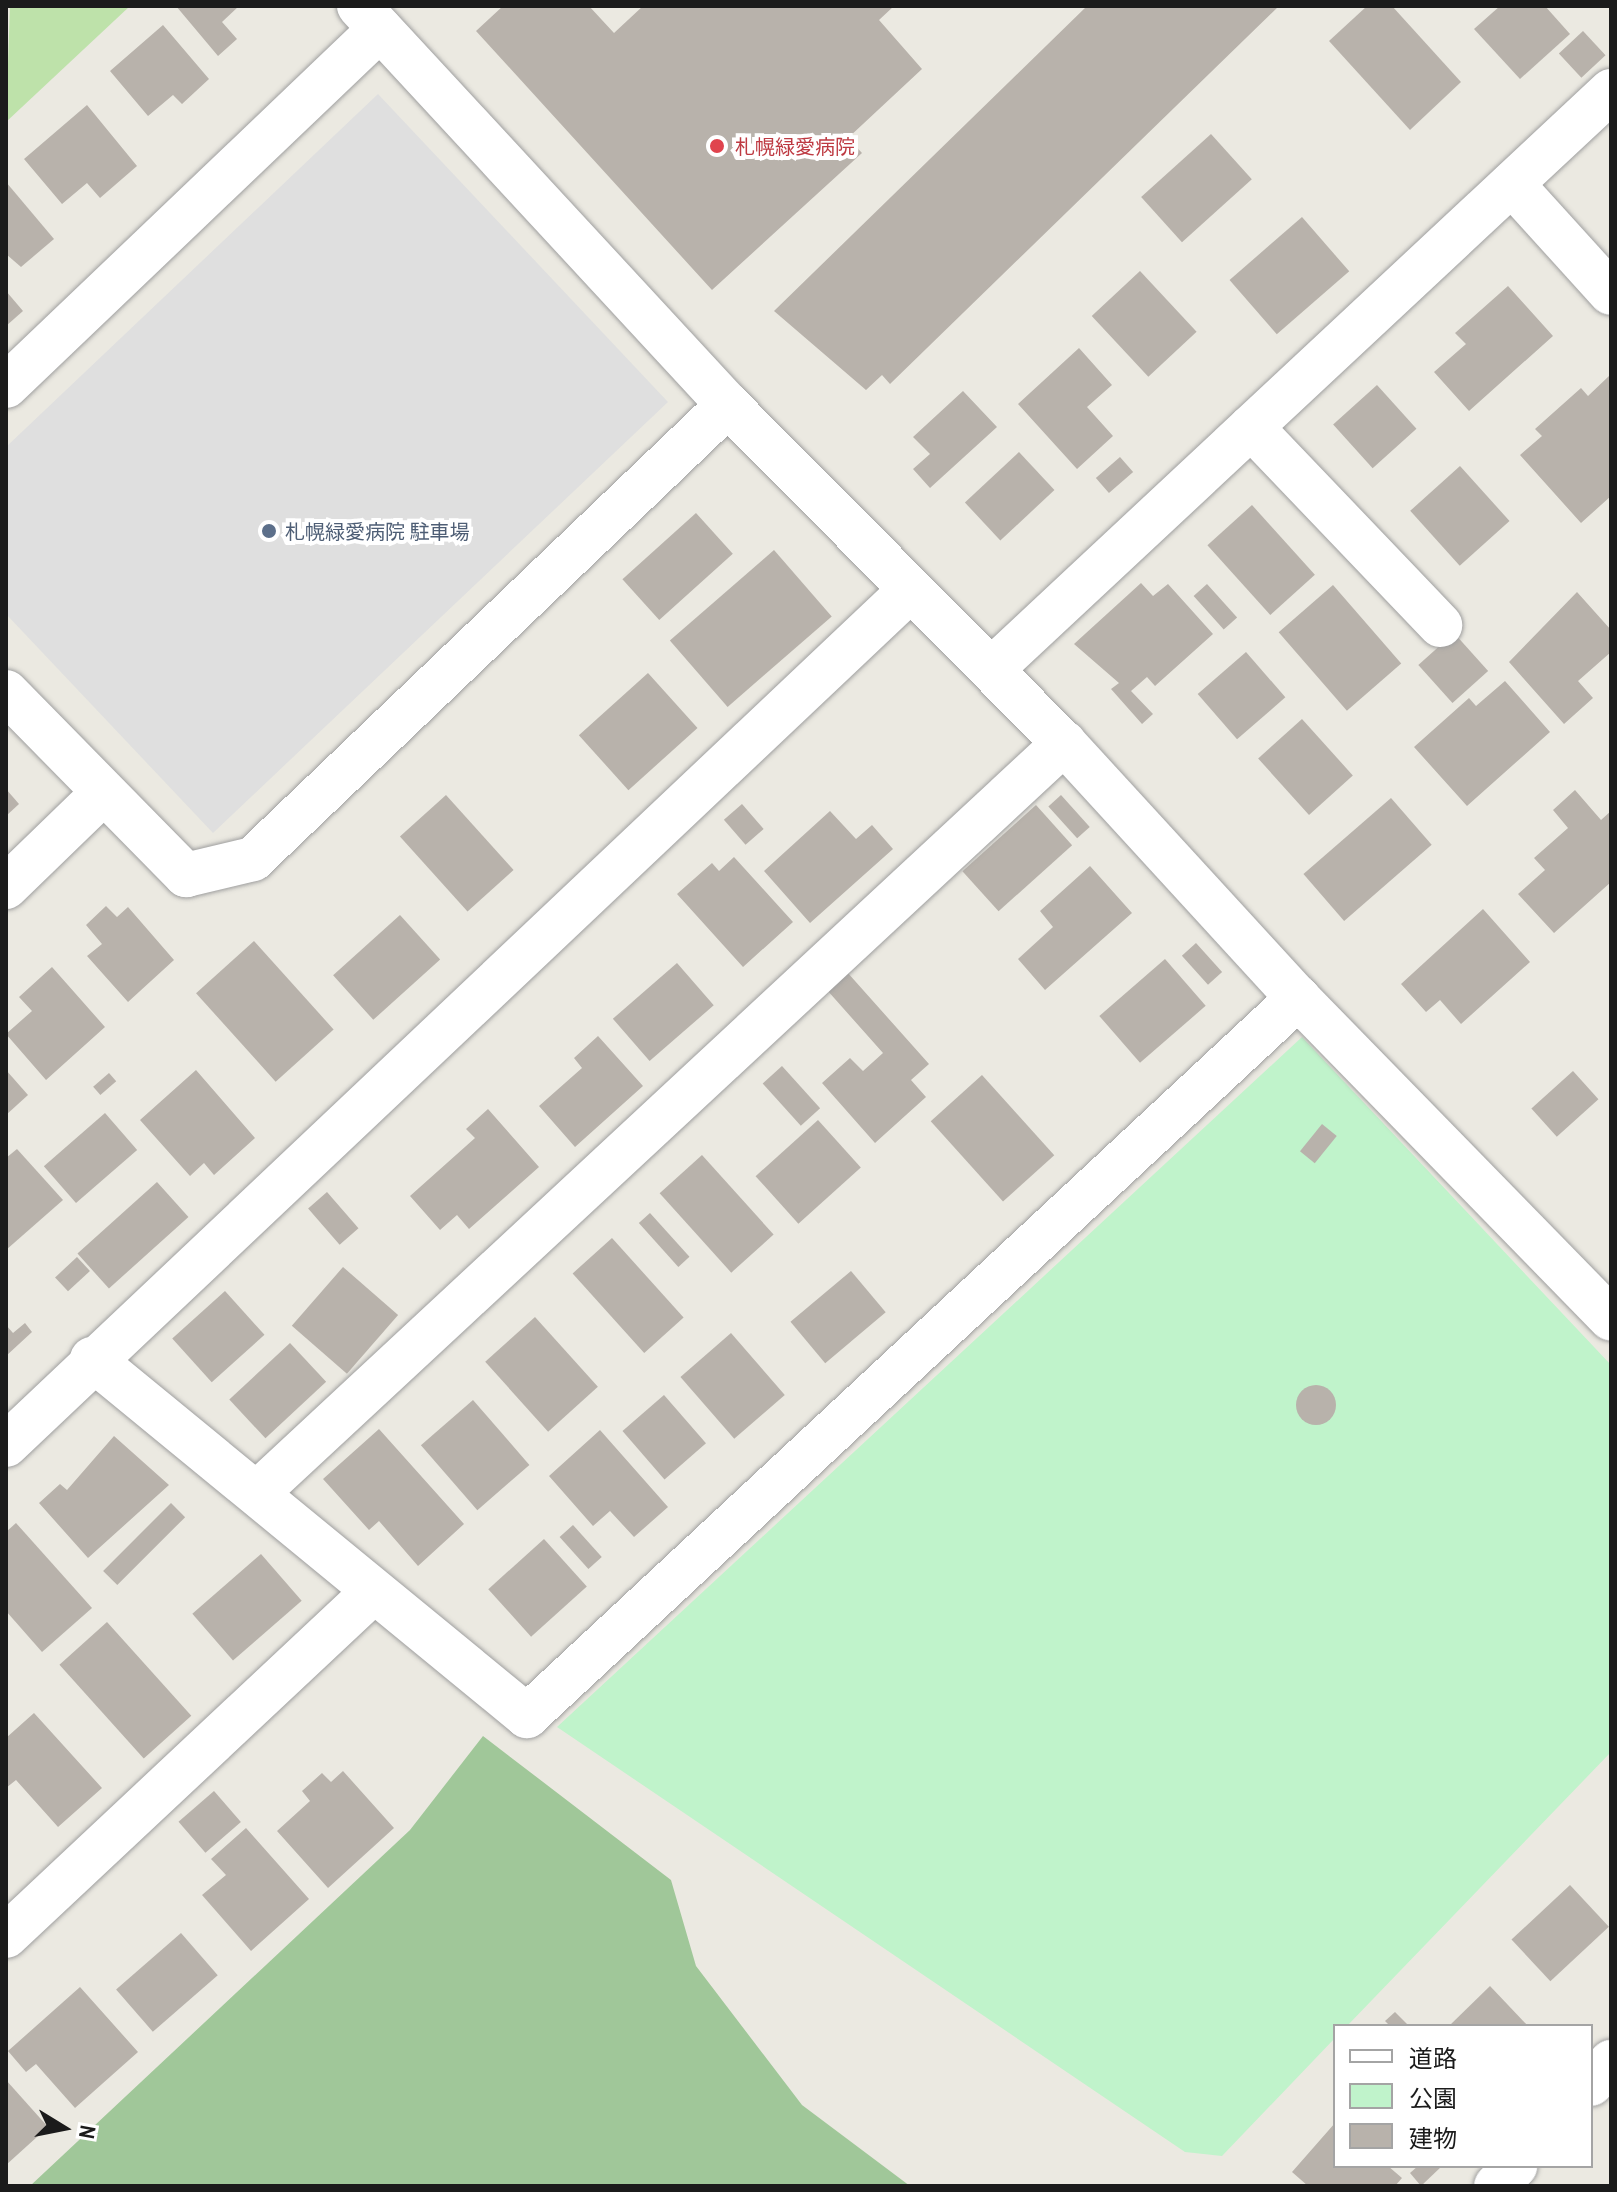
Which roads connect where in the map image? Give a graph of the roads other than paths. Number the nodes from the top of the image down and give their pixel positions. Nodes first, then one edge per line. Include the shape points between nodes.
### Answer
1 (370, 18) edge
2 (1611, 91) edge
3 (1512, 184) junction
4 (1611, 293) edge
5 (6, 386) edge
6 (728, 405) junction
7 (1251, 427) junction
8 (909, 591) junction
9 (1440, 625) dead end
10 (992, 669) junction
11 (6, 692) edge
12 (1064, 743) junction
13 (102, 794) junction
14 (6, 887) edge
15 (1298, 998) junction
16 (1611, 1319) edge
17 (92, 1359) junction
18 (6, 1445) edge
19 (257, 1493) junction
20 (373, 1592) junction
21 (6, 1936) edge
22 (1611, 2062) edge
23 (1593, 2082) edge
24 (1513, 2168) edge
25 (1496, 2186) edge

1 - 5 street
1 - 6 street
2 - 3 street
3 - 4 street
3 - 7 street
6 - 8 street
6 - 13 street via 253,859 186,875
7 - 9 street
7 - 10 street
8 - 10 street
8 - 17 street
10 - 12 street
11 - 13 street
12 - 15 street
12 - 19 street
13 - 14 street
15 - 16 street
15 - 20 street via 527,1716
17 - 18 street
17 - 19 street
19 - 20 street
20 - 21 street
22 - 23 street
24 - 25 street

